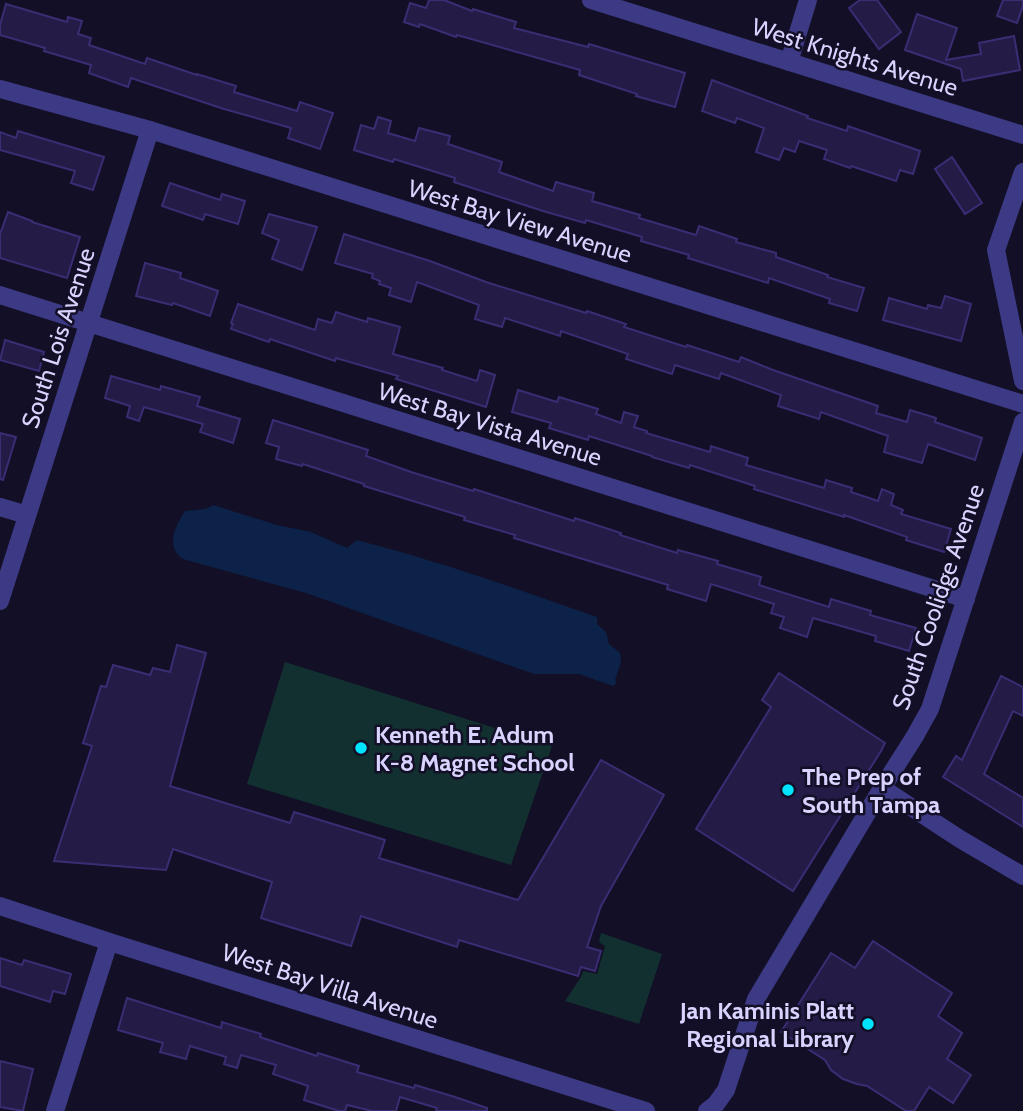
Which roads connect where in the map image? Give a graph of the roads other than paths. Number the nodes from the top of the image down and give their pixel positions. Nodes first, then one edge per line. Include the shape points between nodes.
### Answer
1 (591, 0) edge
2 (808, 0) edge
3 (789, 62) junction
4 (0, 89) edge
5 (150, 131) junction
6 (1023, 135) edge
7 (1023, 172) edge
8 (0, 295) edge
9 (89, 324) junction
10 (1023, 381) edge
11 (1023, 404) edge
12 (1023, 422) edge
13 (0, 507) edge
14 (27, 516) junction
15 (966, 599) junction
16 (0, 601) edge
17 (882, 788) junction
18 (1023, 876) edge
19 (0, 906) edge
20 (109, 942) junction
21 (592, 1103) edge
22 (55, 1111) edge
23 (646, 1111) edge
24 (708, 1111) edge

1 - 3 street, West Knights Avenue
2 - 3 street
3 - 6 street, West Knights Avenue
4 - 5 street, West Bay View Avenue
5 - 9 street, South Lois Avenue
5 - 11 street, West Bay View Avenue
7 - 10 street via 996,250
8 - 9 street, West Bay Vista Avenue
9 - 14 street, South Lois Avenue
9 - 15 street, West Bay Vista Avenue
12 - 15 street, South Coolidge Avenue
13 - 14 street
14 - 16 street, South Lois Avenue
15 - 17 street, South Coolidge Avenue via 930,709
17 - 18 street
17 - 24 street, South Coolidge Avenue via 756,999 726,1090
19 - 20 street, West Bay Villa Avenue
20 - 21 street, West Bay Villa Avenue
20 - 22 street
21 - 23 street, West Bay Villa Avenue

